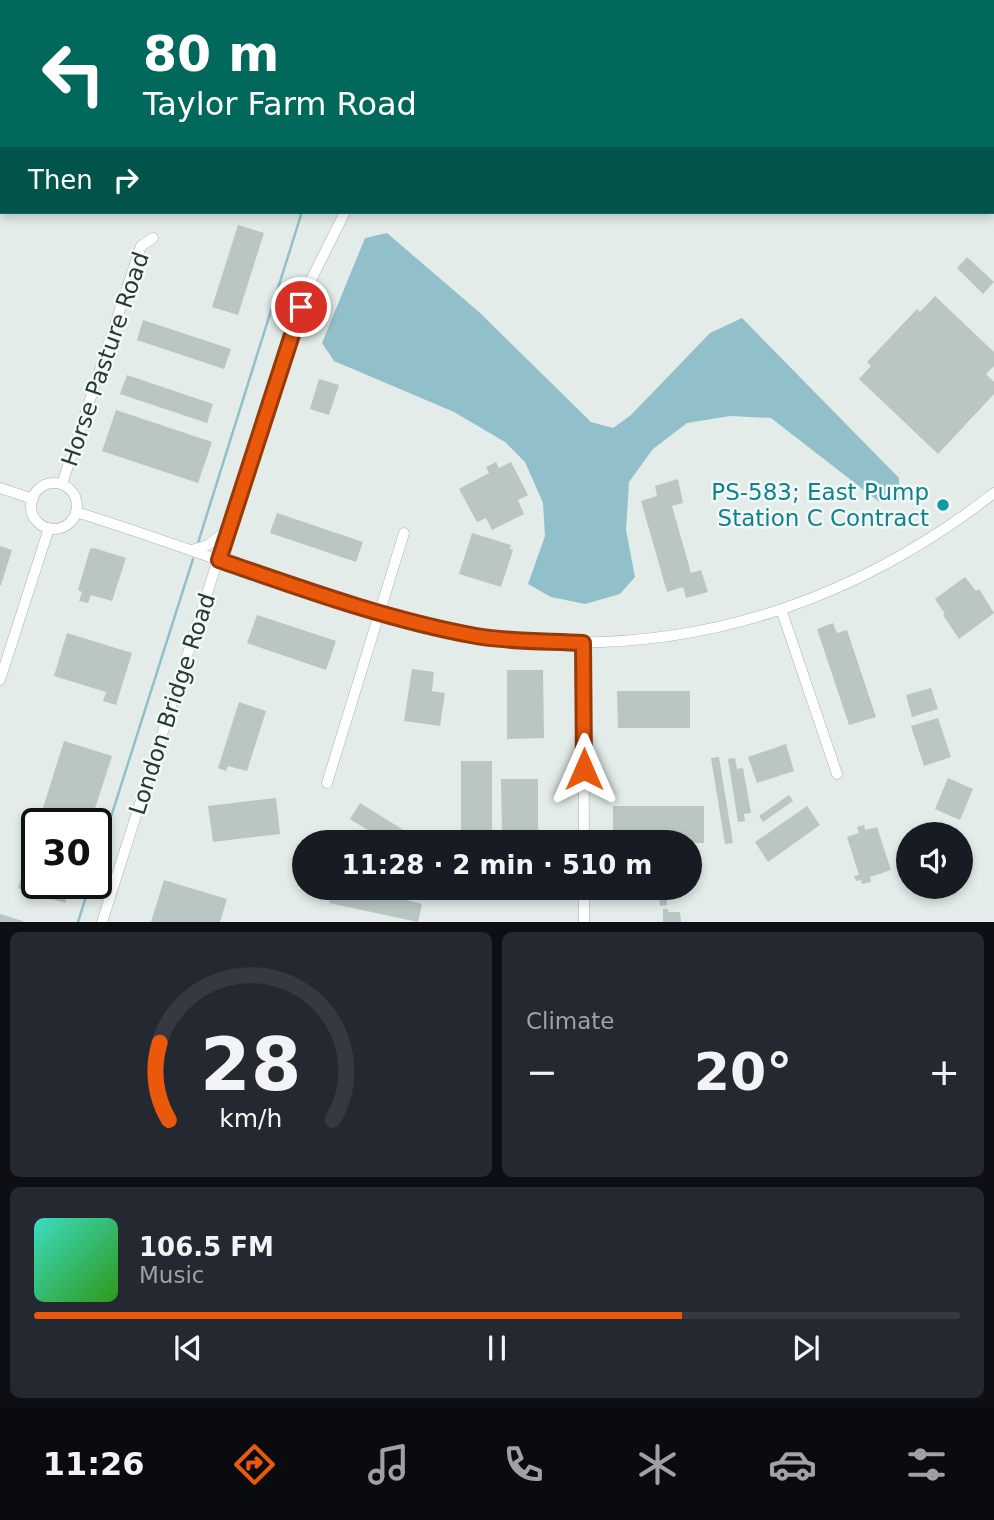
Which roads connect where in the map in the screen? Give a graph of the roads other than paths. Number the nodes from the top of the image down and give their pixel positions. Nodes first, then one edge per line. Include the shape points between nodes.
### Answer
1 (344, 214) edge
2 (153, 237) dead end
3 (62, 484) junction
4 (0, 488) edge
5 (994, 493) edge
6 (33, 499) junction
7 (76, 512) junction
8 (49, 528) junction
9 (227, 530) junction
10 (404, 533) dead end
11 (192, 550) junction
12 (219, 560) junction
13 (781, 608) junction
14 (379, 612) junction
15 (583, 643) junction
16 (0, 680) edge
17 (837, 774) dead end
18 (327, 783) dead end
19 (584, 830) edge
20 (584, 900) edge
21 (103, 922) edge
22 (584, 922) edge

1 - 9 street, London Bridge Road via 310,282
2 - 3 street, Horse Pasture Road via 141,246
3 - 6 street via 41,487
3 - 7 street via 73,492
4 - 6 street
5 - 13 street via 893,562
6 - 8 street via 36,520
7 - 8 street via 62,527
7 - 11 street
8 - 16 street
9 - 11 street via 208,545
9 - 12 street, London Bridge Road
10 - 14 street
11 - 12 street
12 - 14 street
12 - 21 street, London Bridge Road
13 - 15 street via 682,635
13 - 17 street
14 - 15 street via 477,636
14 - 18 street
15 - 19 street
20 - 22 street

